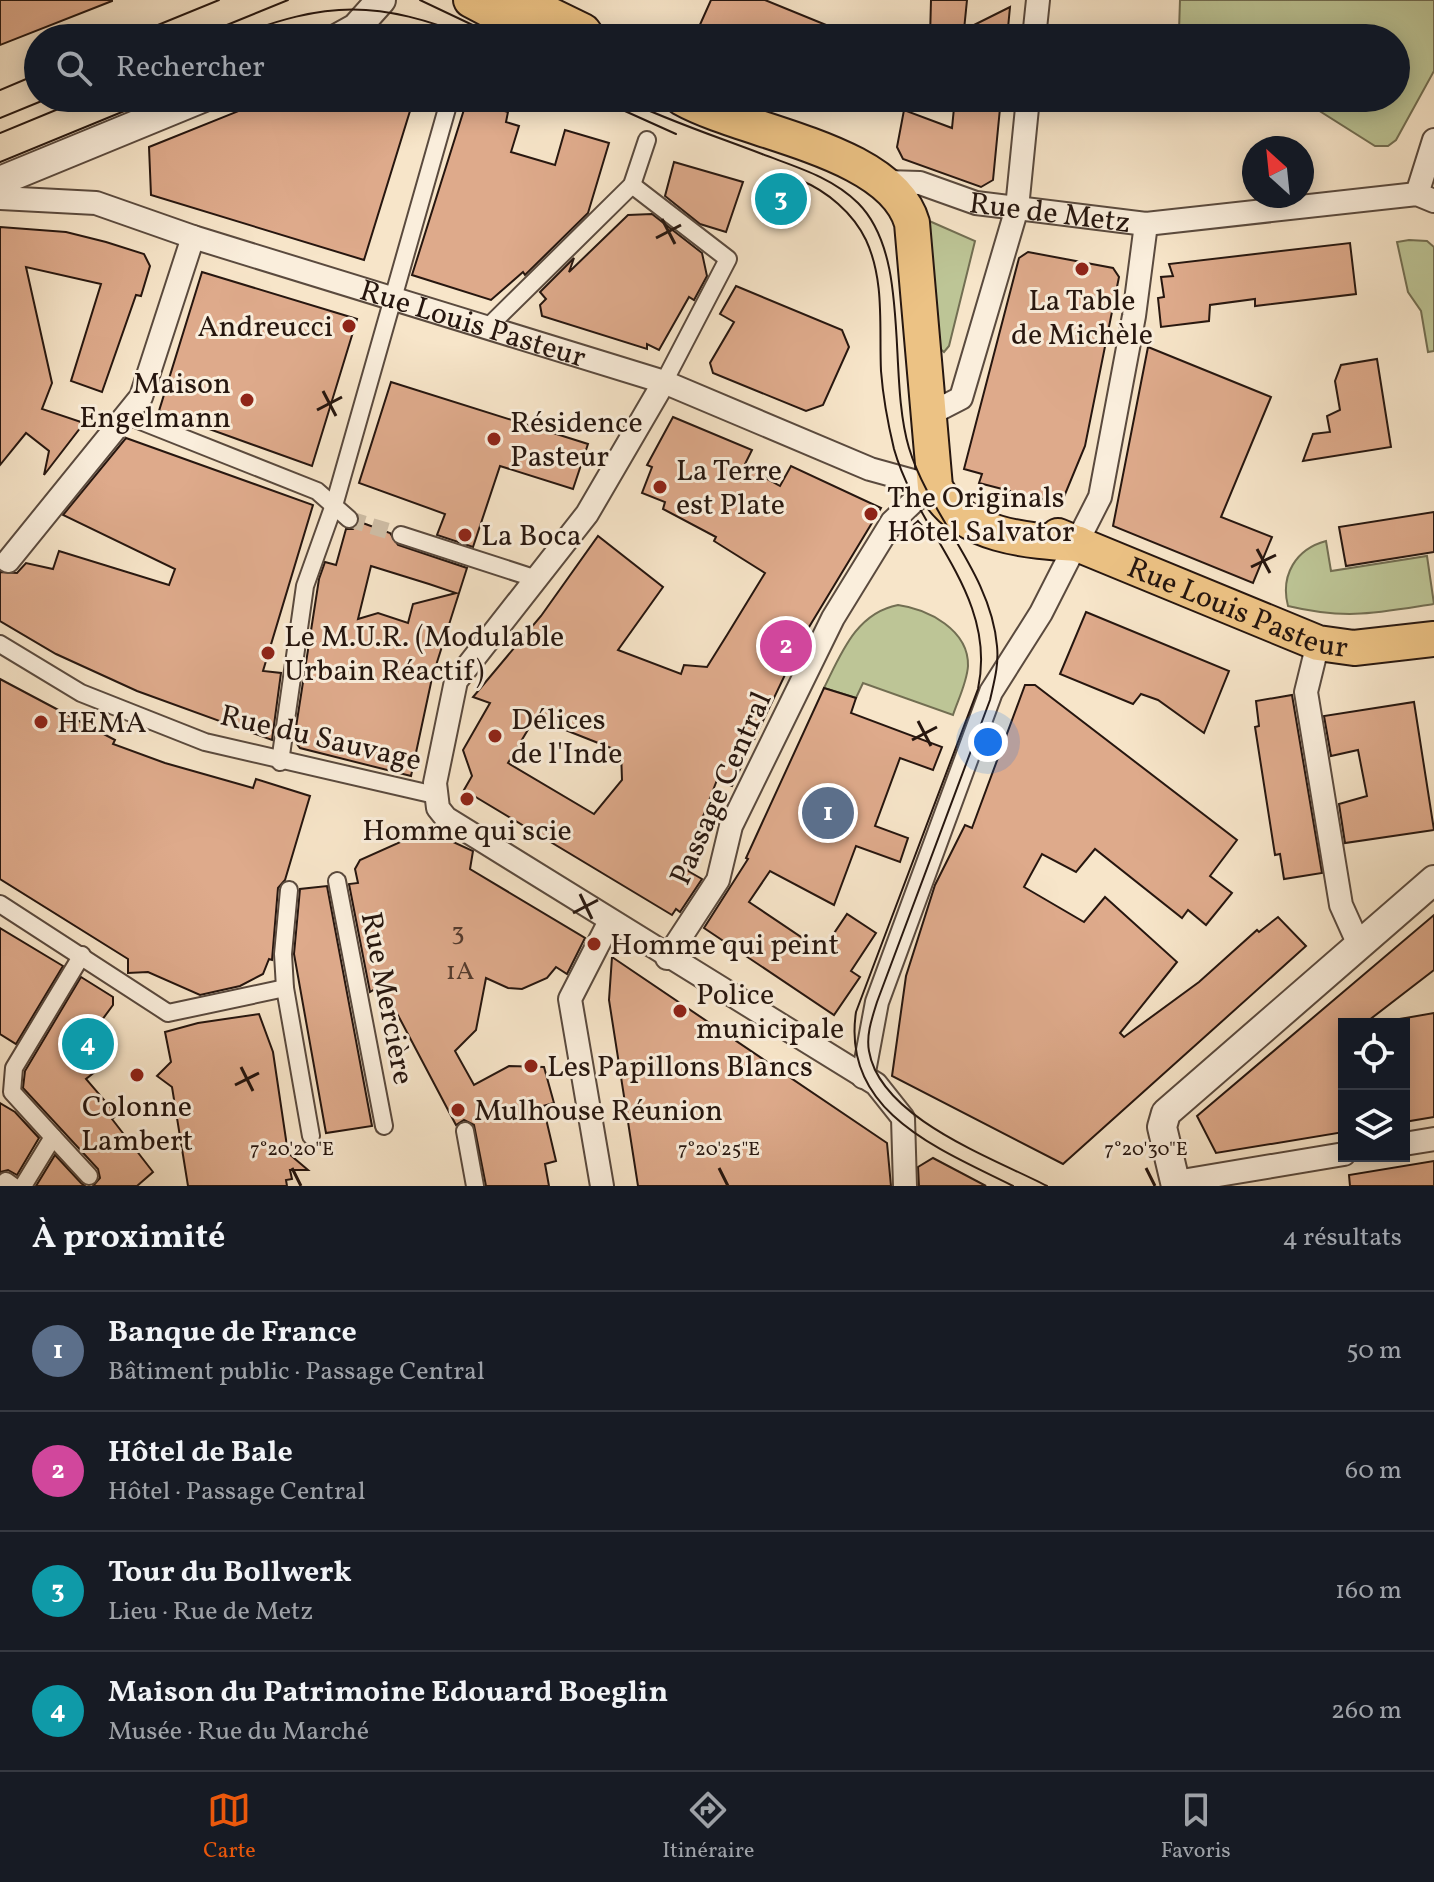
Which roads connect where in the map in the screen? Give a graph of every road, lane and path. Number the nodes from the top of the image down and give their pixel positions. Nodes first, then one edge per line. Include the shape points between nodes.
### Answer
1 (381, 0) edge
2 (471, 0) edge
3 (519, 0) edge
4 (1038, 0) edge
5 (360, 24) edge
6 (516, 24) edge
7 (569, 24) edge
8 (1035, 24) edge
9 (168, 112) edge
10 (446, 112) edge
11 (718, 112) edge
12 (1027, 112) edge
13 (647, 140) dead end
14 (1434, 140) edge
15 (0, 181) edge
16 (886, 182) junction
17 (632, 185) junction
18 (1426, 197) edge
19 (0, 198) edge
20 (1017, 208) junction
21 (1146, 224) junction
22 (193, 237) junction
23 (393, 298) junction
24 (487, 328) junction
25 (664, 382) junction
26 (928, 415) junction
27 (128, 416) junction
28 (935, 487) junction
29 (334, 506) junction
30 (349, 519) tunnel mouth
31 (401, 535) tunnel mouth
32 (1079, 544) junction
33 (4, 565) edge
34 (537, 579) junction
35 (1419, 641) edge
36 (1318, 643) junction
37 (0, 644) edge
38 (280, 762) junction
39 (435, 795) junction
40 (1434, 880) edge
41 (337, 881) dead end
42 (289, 890) dead end
43 (0, 904) edge
44 (610, 921) junction
45 (1359, 945) junction
46 (82, 955) junction
47 (667, 958) junction
48 (285, 988) junction
49 (863, 1077) junction
50 (384, 1126) dead end
51 (465, 1131) dead end
52 (311, 1136) dead end
53 (53, 1137) junction
54 (1434, 1139) edge
55 (1410, 1143) edge
56 (1338, 1155) edge
57 (89, 1176) dead end
58 (1176, 1184) edge
59 (23, 1186) edge
60 (475, 1186) edge
61 (602, 1186) edge
62 (905, 1186) edge

1 - 5 street
2 - 6 main road
3 - 7 main road
4 - 8 street
9 - 15 street
10 - 23 street
11 - 16 main road, Rue de Metz via 864,168
12 - 20 street
13 - 17 street
14 - 18 street
16 - 20 street, Rue de Metz via 920,183 976,203
16 - 26 main road via 901,197 912,223
17 - 24 street
17 - 25 street via 728,259
18 - 21 street, Rue de Metz
19 - 22 street, Rue Louis Pasteur via 96,203
20 - 21 street, Rue de Metz
20 - 26 street via 961,398
21 - 32 street via 1100,497
22 - 23 street, Rue Louis Pasteur
22 - 27 street via 141,397
23 - 24 street, Rue Louis Pasteur
23 - 29 street
24 - 25 street, Rue Louis Pasteur
25 - 28 street, Rue Louis Pasteur via 870,469
25 - 34 street via 587,514
26 - 28 main road
27 - 29 street via 317,491
27 - 33 street
28 - 32 main road, Rue Louis Pasteur
28 - 47 street, Passage Central via 892,522 833,618 731,826 718,880
29 - 30 street
29 - 38 street via 305,586
31 - 34 street
32 - 36 main road, Rue Louis Pasteur
32 - 49 street via 991,692 877,1002
34 - 39 street via 456,681
35 - 36 main road, Rue Louis Pasteur via 1354,648
36 - 45 street via 1306,692 1341,905
37 - 38 street, Rue du Sauvage via 81,693 205,742
38 - 39 street, Rue du Sauvage
39 - 44 street, Rue du Sauvage via 446,818
40 - 45 street
41 - 50 street, Rue Mercière
42 - 48 street
43 - 46 street
44 - 47 street, Rue du Sauvage
44 - 61 street via 570,999
45 - 58 street via 1166,1113 1162,1127
46 - 48 street via 168,1013
46 - 53 street via 14,1068 12,1092
47 - 49 street, Rue du Sauvage
48 - 52 street
49 - 62 street, Rue du Sauvage via 889,1099 905,1126
51 - 60 street
53 - 57 street
53 - 59 street
54 - 55 street
56 - 58 street

